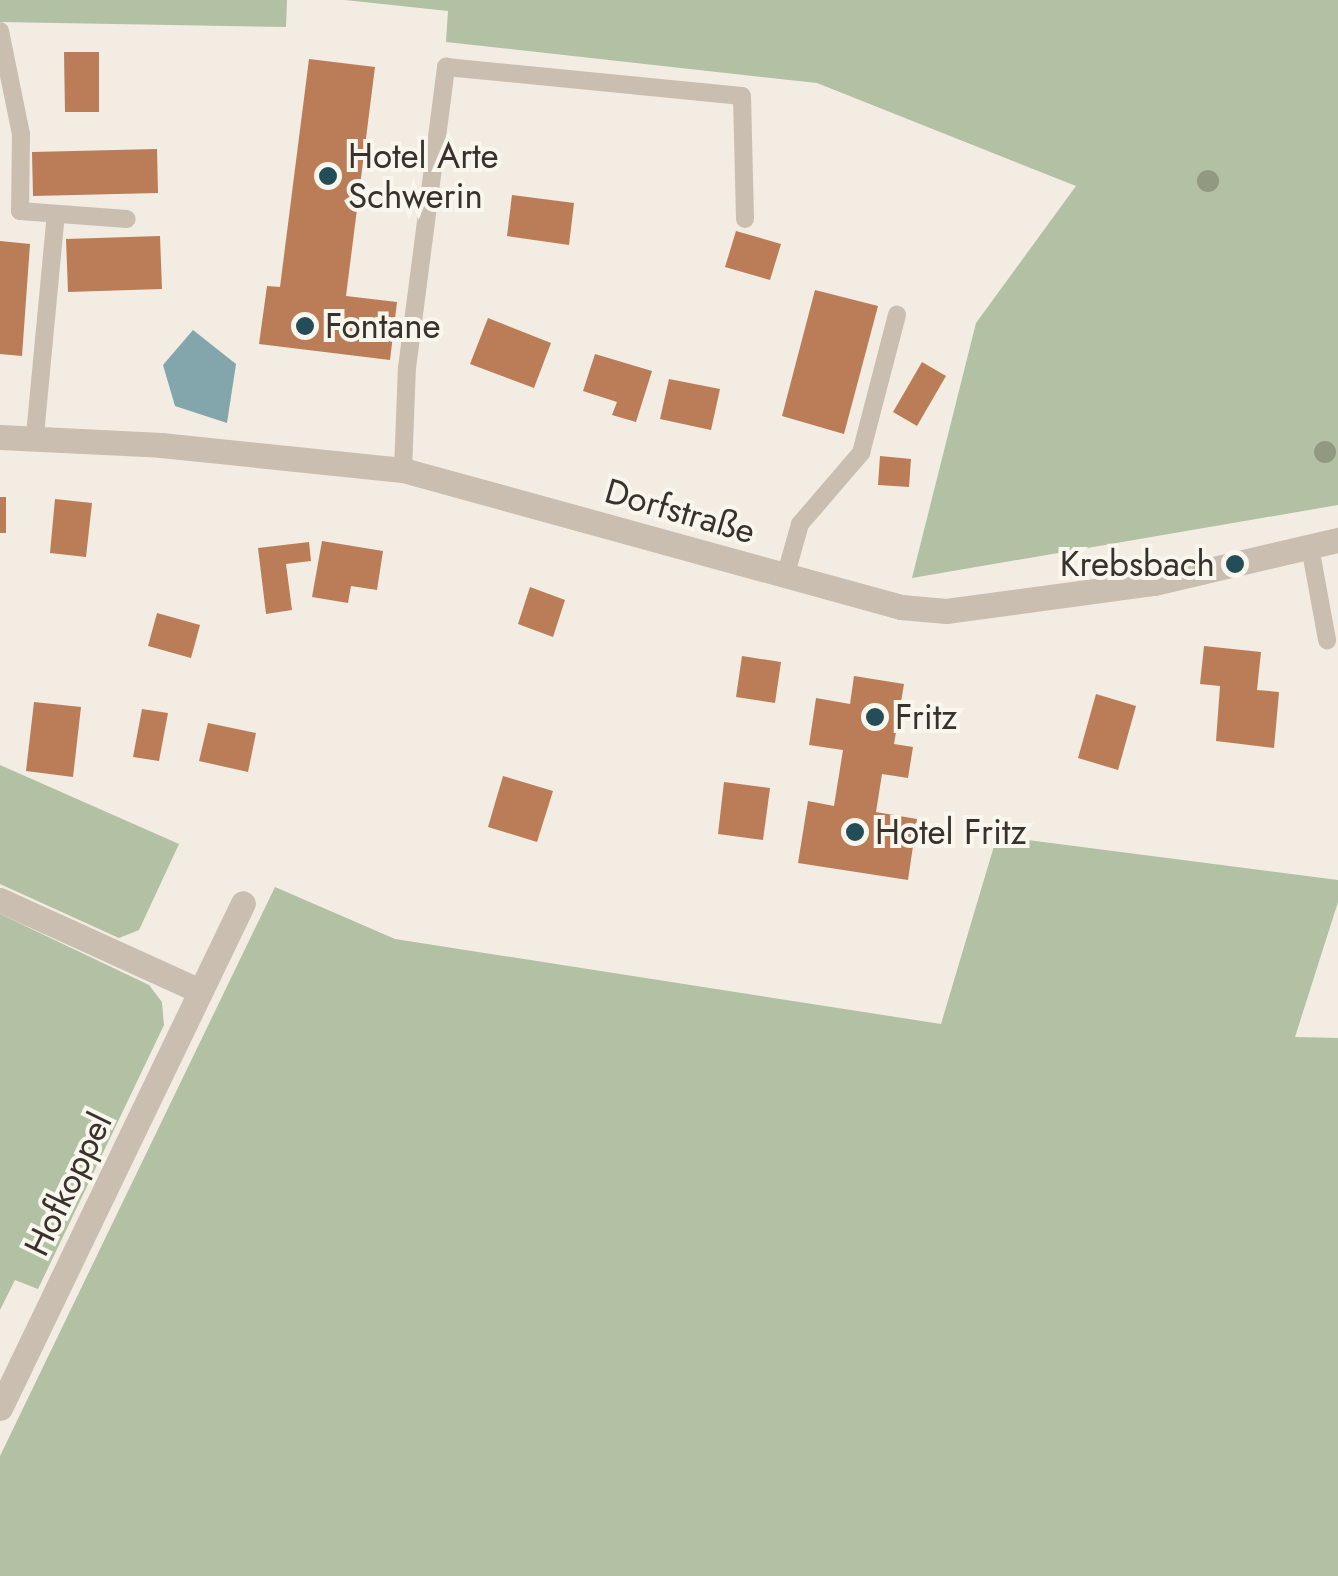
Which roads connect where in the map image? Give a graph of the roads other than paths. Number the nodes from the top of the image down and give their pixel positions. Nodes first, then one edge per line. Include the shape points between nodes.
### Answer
1 (0, 31) edge
2 (56, 214) junction
3 (127, 219) dead end
4 (745, 219) dead end
5 (897, 315) dead end
6 (35, 435) junction
7 (0, 437) edge
8 (404, 470) junction
9 (1338, 540) edge
10 (1310, 547) junction
11 (785, 576) junction
12 (1327, 640) dead end
13 (0, 900) edge
14 (242, 904) dead end
15 (200, 991) junction
16 (3, 1395) edge

1 - 2 lane via 21,134 20,211
2 - 3 lane
2 - 6 lane
4 - 8 lane via 742,96 446,67 407,368
5 - 11 lane via 861,453 800,524
6 - 7 street, Dorfstraße
6 - 8 street, Dorfstraße
8 - 11 street, Dorfstraße
9 - 10 street, Dorfstraße
10 - 11 street, Dorfstraße via 1154,583 946,611 901,607
10 - 12 lane
13 - 15 street
14 - 15 street, Hofkoppel
15 - 16 street, Hofkoppel

